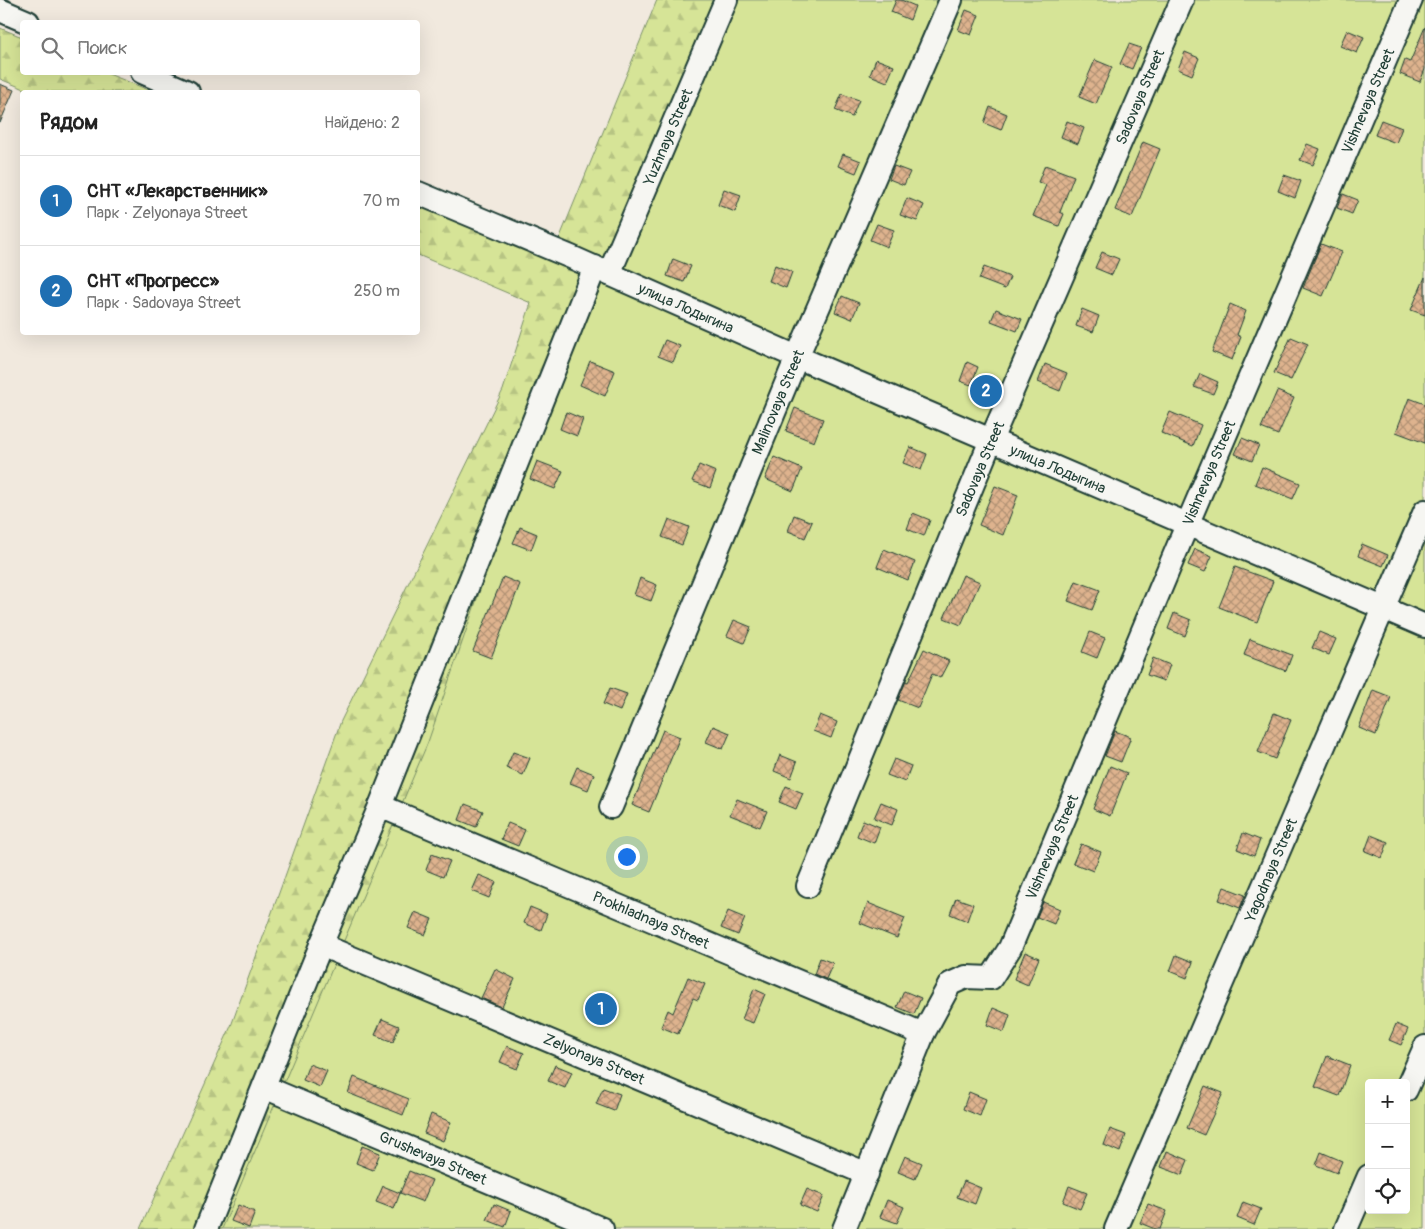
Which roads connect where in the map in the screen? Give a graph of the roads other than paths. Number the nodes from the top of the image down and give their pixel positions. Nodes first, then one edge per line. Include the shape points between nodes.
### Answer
1 (726, 0) edge
2 (951, 0) edge
3 (1182, 0) edge
4 (1412, 0) edge
5 (0, 10) edge
6 (23, 20) edge
7 (149, 75) edge
8 (183, 90) edge
9 (420, 194) edge
10 (602, 271) junction
11 (797, 357) junction
12 (991, 440) junction
13 (1425, 511) edge
14 (1187, 525) junction
15 (1383, 608) junction
16 (1425, 626) edge
17 (380, 806) junction
18 (611, 807) dead end
19 (808, 886) dead end
20 (321, 944) junction
21 (923, 1034) junction
22 (1425, 1047) edge
23 (1410, 1081) edge
24 (264, 1087) junction
25 (867, 1174) junction
26 (1365, 1185) edge
27 (211, 1227) edge
28 (602, 1229) edge
29 (844, 1229) edge
30 (1116, 1229) edge
31 (1346, 1229) edge

1 - 10 street, Yuzhnaya Street
2 - 11 street, Malinovaya Street
3 - 12 street, Sadovaya Street
4 - 14 street, Vishnevaya Street
5 - 6 street
7 - 8 street
9 - 10 street, улица Лодыгина
10 - 11 street, улица Лодыгина
10 - 17 street, Yuzhnaya Street
11 - 12 street, улица Лодыгина
11 - 18 street, Malinovaya Street
12 - 14 street, улица Лодыгина
12 - 19 street, Sadovaya Street
13 - 15 street, Yagodnaya Street
14 - 15 street, улица Лодыгина
14 - 21 street, Vishnevaya Street via 1010,948 991,978 966,976 950,984
15 - 16 street, улица Лодыгина
15 - 30 street, Yagodnaya Street
17 - 20 street, Yuzhnaya Street
17 - 21 street, Prokhladnaya Street
20 - 24 street, Yuzhnaya Street
20 - 25 street, Zelyonaya Street
21 - 25 street
22 - 23 street
24 - 27 street, Yuzhnaya Street
24 - 28 street, Grushevaya Street
25 - 29 street
26 - 31 street

